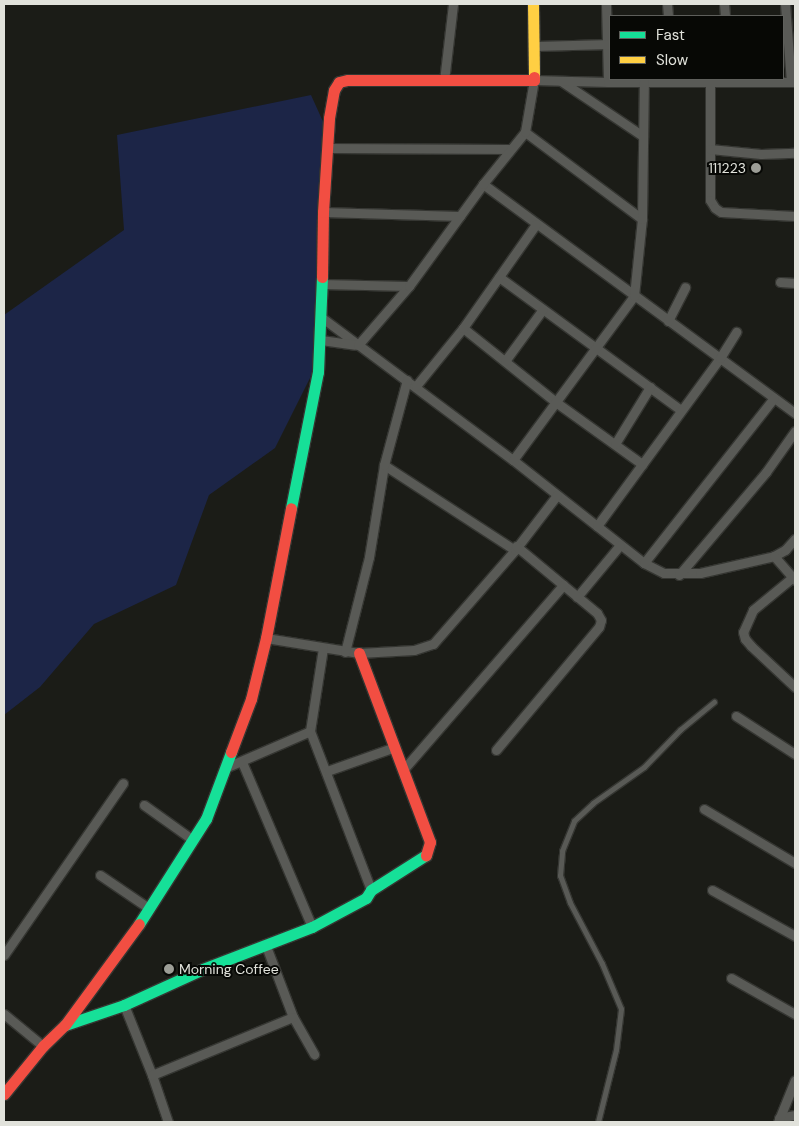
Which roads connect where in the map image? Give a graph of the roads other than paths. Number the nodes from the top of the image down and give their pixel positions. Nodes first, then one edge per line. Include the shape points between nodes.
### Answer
1 (453, 4) edge
2 (533, 4) edge
3 (606, 4) edge
4 (785, 4) edge
5 (785, 32) edge
6 (791, 41) edge
7 (609, 44) edge
8 (535, 46) junction
9 (534, 80) junction
10 (444, 81) junction
11 (561, 81) junction
12 (608, 82) junction
13 (644, 82) junction
14 (710, 82) junction
15 (793, 82) edge
16 (525, 132) junction
17 (643, 136) junction
18 (327, 148) junction
19 (510, 149) junction
20 (710, 149) junction
21 (795, 153) edge
22 (483, 184) junction
23 (323, 212) junction
24 (460, 216) junction
25 (795, 216) edge
26 (642, 219) junction
27 (536, 224) junction
28 (499, 277) junction
29 (780, 282) dead end
30 (795, 283) edge
31 (321, 284) junction
32 (409, 286) junction
33 (685, 288) dead end
34 (634, 296) junction
35 (543, 309) junction
36 (321, 317) junction
37 (668, 321) junction
38 (463, 328) junction
39 (736, 332) dead end
40 (321, 340) junction
41 (358, 345) junction
42 (596, 347) junction
43 (720, 358) junction
44 (505, 361) junction
45 (407, 380) junction
46 (416, 386) junction
47 (650, 388) junction
48 (774, 398) junction
49 (557, 403) junction
50 (681, 410) junction
51 (795, 413) edge
52 (795, 431) edge
53 (615, 444) junction
54 (513, 460) junction
55 (642, 464) junction
56 (384, 465) junction
57 (557, 496) junction
58 (597, 526) junction
59 (795, 539) edge
60 (620, 545) junction
61 (515, 548) junction
62 (774, 556) junction
63 (644, 564) junction
64 (679, 575) junction
65 (794, 579) edge
66 (563, 585) junction
67 (577, 597) junction
68 (266, 638) junction
69 (323, 648) junction
70 (345, 652) junction
71 (360, 653) junction
72 (795, 687) edge
73 (714, 702) dead end
74 (736, 716) dead end
75 (310, 731) junction
76 (395, 748) junction
77 (496, 750) dead end
78 (795, 754) edge
79 (242, 762) junction
80 (227, 767) junction
81 (403, 770) junction
82 (327, 771) junction
83 (123, 783) dead end
84 (144, 805) dead end
85 (704, 809) dead end
86 (193, 840) junction
87 (795, 863) edge
88 (100, 875) dead end
89 (371, 890) junction
90 (712, 890) dead end
91 (150, 909) junction
92 (312, 926) junction
93 (795, 936) edge
94 (266, 946) junction
95 (4, 955) edge
96 (732, 978) dead end
97 (124, 1005) junction
98 (4, 1014) edge
99 (795, 1014) edge
100 (293, 1017) junction
101 (65, 1024) junction
102 (43, 1046) junction
103 (314, 1054) dead end
104 (152, 1075) junction
105 (795, 1080) edge
106 (4, 1094) edge
107 (795, 1115) edge
108 (778, 1120) edge
109 (168, 1122) edge
110 (598, 1122) edge

1 - 10 street
2 - 8 street
3 - 7 street
4 - 5 street
5 - 6 street
6 - 15 street
7 - 8 street
7 - 12 street
8 - 9 street
9 - 10 street
9 - 11 street
9 - 16 street
10 - 18 street via 339,82 334,90
11 - 12 street
11 - 17 street
12 - 13 street
13 - 14 street
13 - 17 street
14 - 15 street
14 - 20 street
16 - 19 street
16 - 26 street
17 - 26 street
18 - 19 street
18 - 23 street
19 - 22 street
20 - 21 street via 761,154
20 - 25 street via 710,200 715,208 721,212
22 - 24 street
22 - 27 street
23 - 24 street
23 - 31 street
24 - 32 street
26 - 34 street
27 - 28 street
27 - 34 street
28 - 35 street
28 - 38 street
29 - 30 street
31 - 32 street
31 - 36 street
32 - 41 street
33 - 37 street
34 - 37 street
34 - 42 street
35 - 42 street
35 - 44 street
36 - 40 street
36 - 41 street
37 - 43 street
38 - 44 street
38 - 46 street
39 - 43 street
40 - 41 street
40 - 68 street via 318,372
41 - 45 street
42 - 47 street
42 - 49 street
43 - 48 street
43 - 50 street
44 - 49 street
45 - 46 street
45 - 56 street
46 - 54 street
47 - 50 street
47 - 53 street
48 - 51 street
48 - 63 street
49 - 53 street
49 - 54 street
50 - 55 street
52 - 64 street via 766,472
53 - 55 street
54 - 57 street
55 - 58 street
56 - 61 street
56 - 70 street via 369,557
57 - 58 street
57 - 61 street
58 - 60 street
59 - 62 street
60 - 63 street
60 - 67 street
61 - 66 street
61 - 71 street via 433,644 414,650
62 - 64 street
62 - 65 street
63 - 64 street via 664,573
65 - 72 street via 753,610 743,632 751,646
66 - 67 street
66 - 81 street
67 - 77 street via 597,614 601,620 598,627
68 - 69 street
68 - 80 street via 251,699
69 - 70 street
69 - 75 street
70 - 71 street
71 - 76 street
73 - 110 lane via 680,730 644,767 593,802 574,821 562,851 560,876 620,1009 616,1050
74 - 78 street
75 - 79 street
75 - 82 street
76 - 81 street
76 - 82 street
79 - 80 street
79 - 92 street
80 - 86 street via 206,819
81 - 89 street via 430,842 428,853
82 - 89 street
83 - 95 street
84 - 86 street
85 - 87 street
86 - 91 street
88 - 91 street
89 - 92 street via 366,898
90 - 93 street
91 - 101 street
92 - 94 street
94 - 97 street via 203,969
94 - 100 street
96 - 99 street
97 - 101 street
97 - 104 street
98 - 102 street
100 - 103 street
100 - 104 street
101 - 102 street
102 - 106 street
104 - 109 street
105 - 108 street
107 - 108 street

